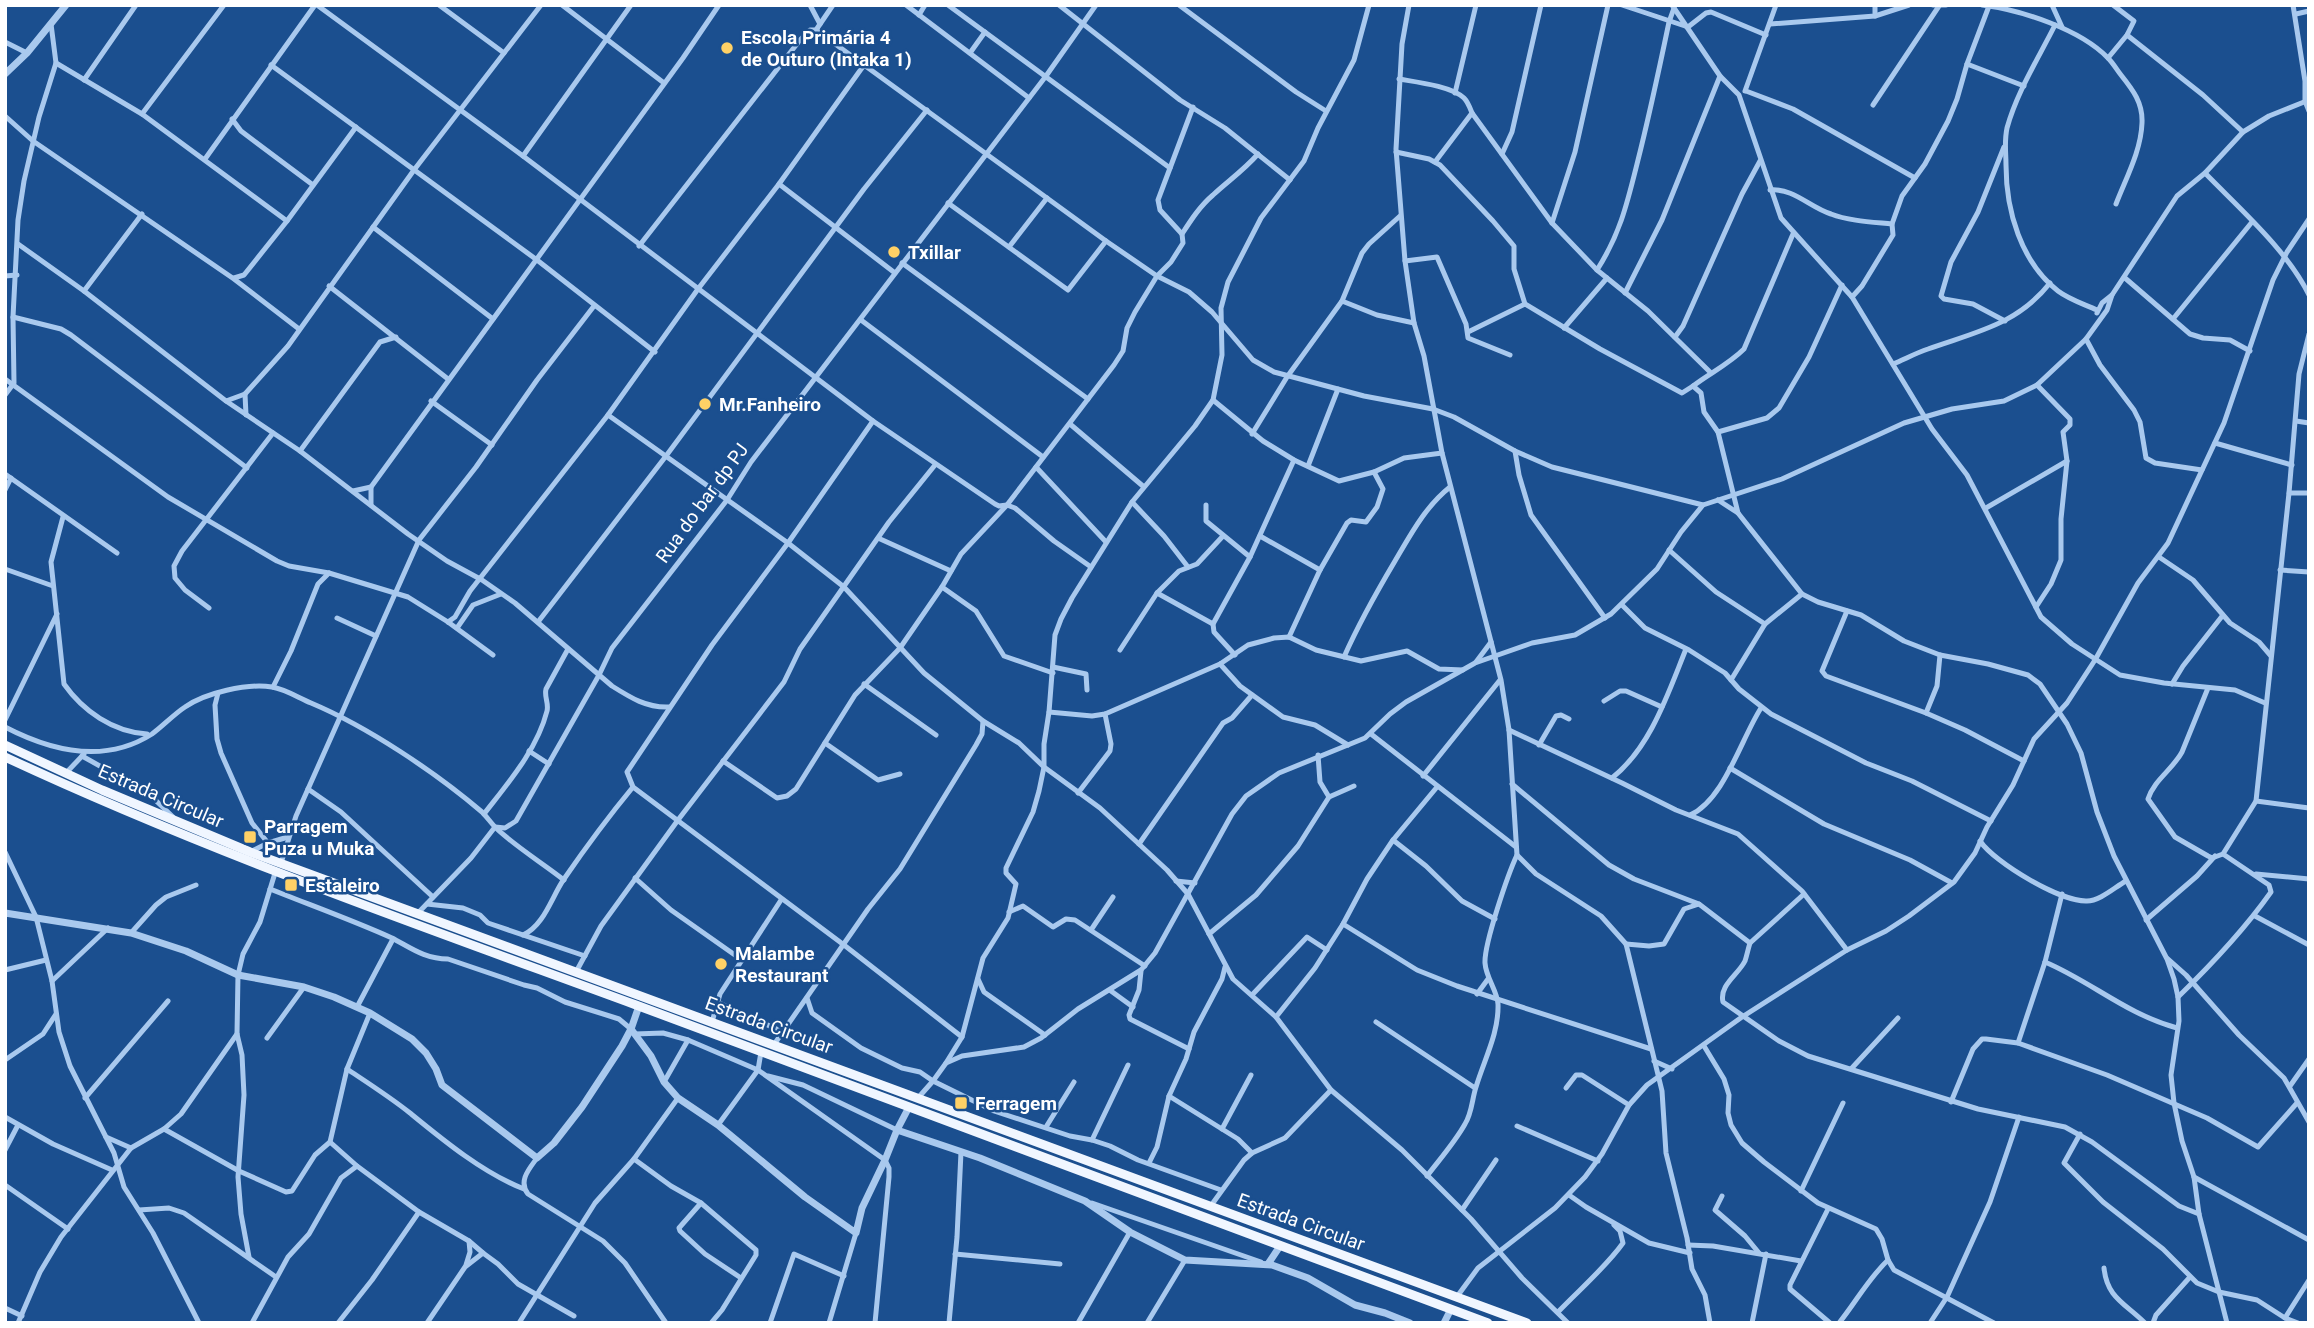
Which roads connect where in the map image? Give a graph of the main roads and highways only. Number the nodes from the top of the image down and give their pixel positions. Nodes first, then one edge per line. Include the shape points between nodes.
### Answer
1 (5, 745) edge
2 (5, 757) edge
3 (1488, 1323) edge
4 (1527, 1323) edge

1 - 4 main road, Estrada Circular via 250,852
2 - 3 main road, Estrada Circular via 100,802 275,873

